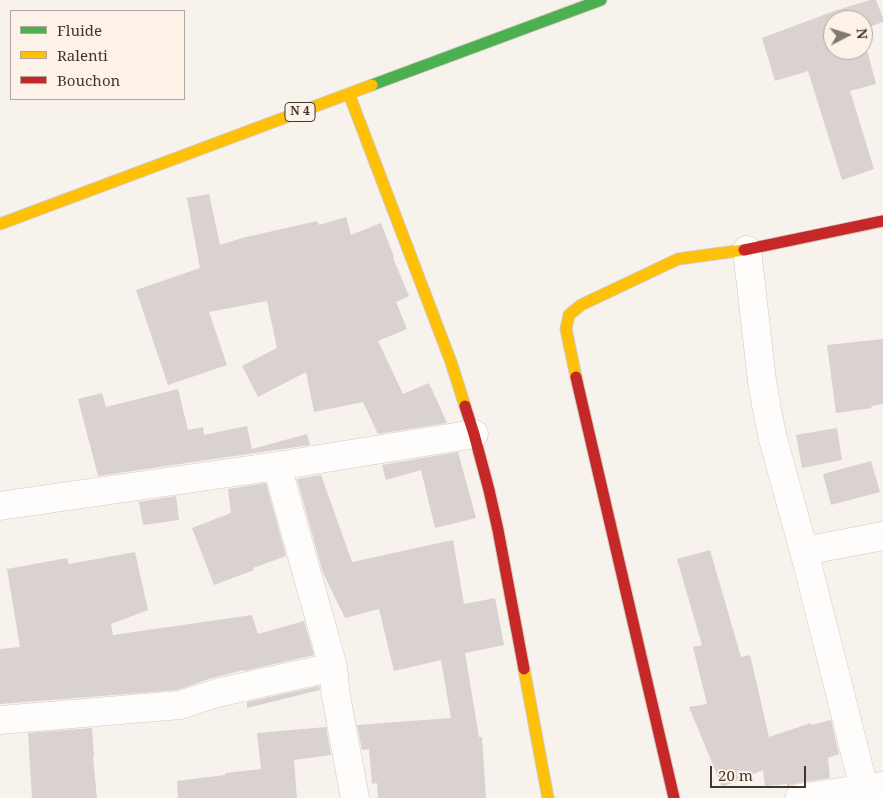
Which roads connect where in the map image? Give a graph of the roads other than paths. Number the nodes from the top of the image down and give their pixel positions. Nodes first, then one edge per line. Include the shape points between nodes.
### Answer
1 (601, 0) edge
2 (349, 94) junction
3 (883, 221) edge
4 (0, 224) edge
5 (747, 250) junction
6 (474, 434) junction
7 (277, 466) junction
8 (0, 506) edge
9 (883, 536) edge
10 (804, 551) junction
11 (333, 667) junction
12 (0, 720) edge
13 (874, 787) edge
14 (355, 798) edge
15 (548, 798) edge
16 (674, 798) edge
17 (799, 798) edge

1 - 2 main road, N 4
2 - 4 main road, N 4
2 - 6 main road via 451,362
3 - 5 main road
5 - 10 street via 767,410
5 - 16 main road via 678,259 581,305 569,314 566,329
6 - 7 street
6 - 15 main road via 498,530
7 - 8 street
7 - 11 street
9 - 10 street
10 - 13 street
11 - 12 street via 216,693 180,705
11 - 14 street
13 - 17 street

